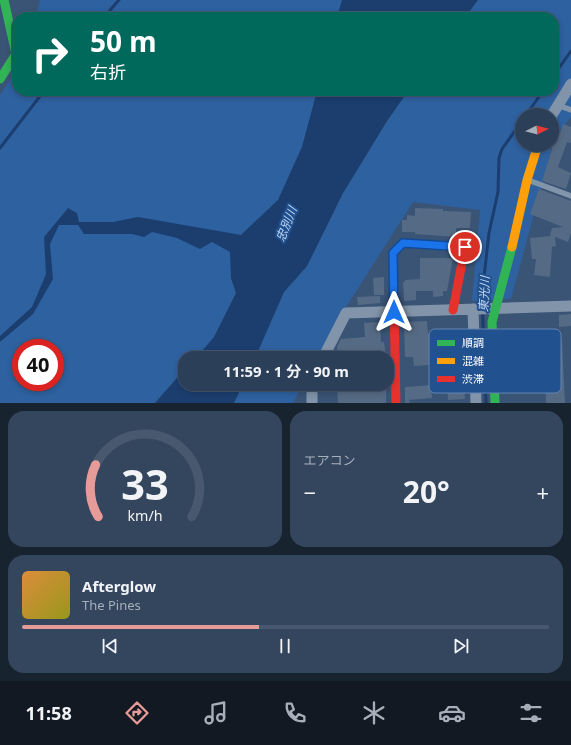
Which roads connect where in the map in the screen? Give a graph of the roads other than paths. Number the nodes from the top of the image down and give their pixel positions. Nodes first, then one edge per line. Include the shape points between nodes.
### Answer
1 (4, 0) edge
2 (12, 36) edge
3 (12, 60) edge
4 (0, 79) edge
5 (571, 84) edge
6 (555, 108) edge
7 (559, 110) edge
8 (571, 110) edge
9 (536, 152) edge
10 (527, 180) junction
11 (571, 196) edge
12 (571, 306) edge
13 (484, 309) junction
14 (454, 310) junction
15 (394, 312) junction
16 (482, 329) edge
17 (492, 329) edge
18 (326, 351) edge
19 (312, 391) edge
20 (477, 393) edge
21 (495, 393) edge
22 (312, 403) edge
23 (396, 403) edge
24 (476, 403) edge
25 (495, 403) edge

1 - 2 street
3 - 4 street
5 - 6 street
7 - 8 lane
9 - 10 street
10 - 11 lane
10 - 13 street via 507,271
12 - 13 street
13 - 14 street
13 - 16 street
13 - 17 street via 492,322
14 - 15 street
14 - 15 street via 465,247 403,243 393,253
15 - 18 street via 346,313
15 - 23 street
19 - 22 street
20 - 24 street
21 - 25 street

